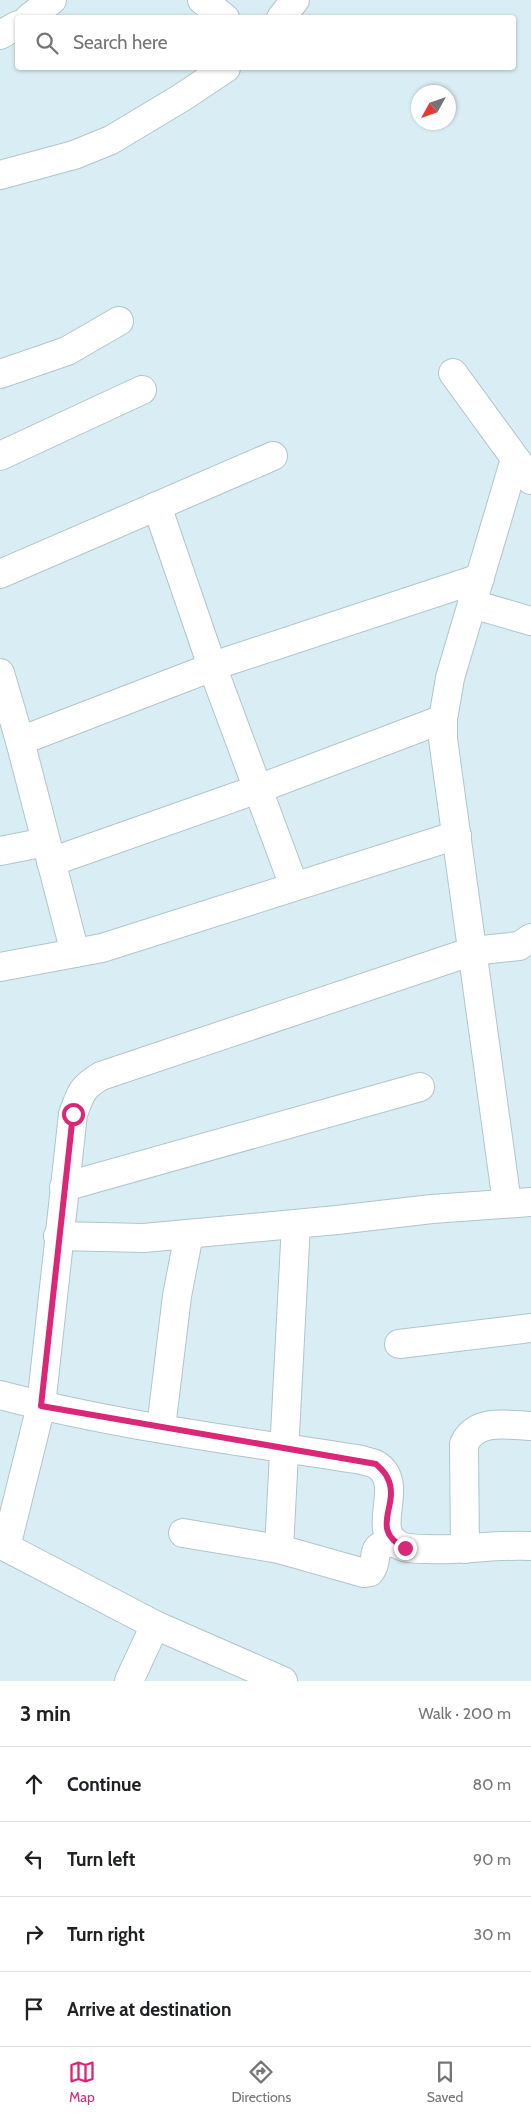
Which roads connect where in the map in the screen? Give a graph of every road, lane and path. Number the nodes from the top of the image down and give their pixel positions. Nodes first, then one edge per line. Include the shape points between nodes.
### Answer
1 (52, 0) edge
2 (202, 0) edge
3 (295, 0) edge
4 (33, 15) edge
5 (221, 15) edge
6 (283, 15) edge
7 (15, 27) edge
8 (0, 35) edge
9 (223, 70) edge
10 (0, 175) edge
11 (119, 321) dead end
12 (453, 372) dead end
13 (0, 374) edge
14 (142, 390) dead end
15 (0, 456) edge
16 (273, 456) dead end
17 (523, 470) edge
18 (156, 506) junction
19 (0, 574) edge
20 (480, 578) junction
21 (472, 604) junction
22 (531, 621) edge
23 (212, 666) junction
24 (0, 674) edge
25 (443, 719) junction
26 (20, 741) junction
27 (258, 789) junction
28 (457, 834) junction
29 (0, 851) edge
30 (49, 852) junction
31 (294, 886) junction
32 (531, 938) edge
33 (473, 951) junction
34 (75, 953) junction
35 (0, 967) edge
36 (420, 1087) dead end
37 (64, 1187) junction
38 (519, 1202) edge
39 (296, 1224) junction
40 (189, 1234) junction
41 (58, 1236) junction
42 (531, 1328) edge
43 (399, 1344) dead end
44 (0, 1395) edge
45 (41, 1406) junction
46 (531, 1426) edge
47 (160, 1428) junction
48 (284, 1448) junction
49 (182, 1533) dead end
50 (392, 1542) junction
51 (3, 1545) edge
52 (531, 1546) edge
53 (279, 1549) junction
54 (465, 1549) junction
55 (155, 1625) junction
56 (129, 1681) edge
57 (283, 1681) edge

1 - 4 street
2 - 5 street
3 - 6 street
7 - 8 street
9 - 10 street via 105,143
11 - 13 street via 67,351
12 - 17 street
14 - 15 street
16 - 18 street
17 - 20 street
18 - 19 street
18 - 23 street
20 - 21 street
20 - 23 street
21 - 22 street
21 - 25 street via 450,678
23 - 26 street
23 - 27 street
24 - 26 street
25 - 27 street
25 - 28 street
26 - 30 street
27 - 30 street
27 - 31 street
28 - 31 street
28 - 33 street
29 - 30 street
30 - 34 street
31 - 34 street via 102,948
32 - 33 street via 519,946
33 - 37 street via 101,1076 86,1085 73,1114
33 - 38 street
34 - 35 street
36 - 37 street
37 - 41 street
38 - 39 street
39 - 40 street
39 - 48 street
40 - 41 street via 144,1238
40 - 47 street via 177,1296
41 - 45 street
42 - 43 street
44 - 45 street
45 - 47 street
45 - 51 street
46 - 54 street via 498,1425 478,1428 468,1434 464,1444
47 - 48 street
48 - 50 street via 376,1464 388,1477 390,1495 386,1529
48 - 53 street
49 - 53 street
50 - 53 street via 380,1545 372,1569 364,1573
50 - 54 street via 405,1548
51 - 55 street
52 - 54 street
55 - 56 street
55 - 57 street

